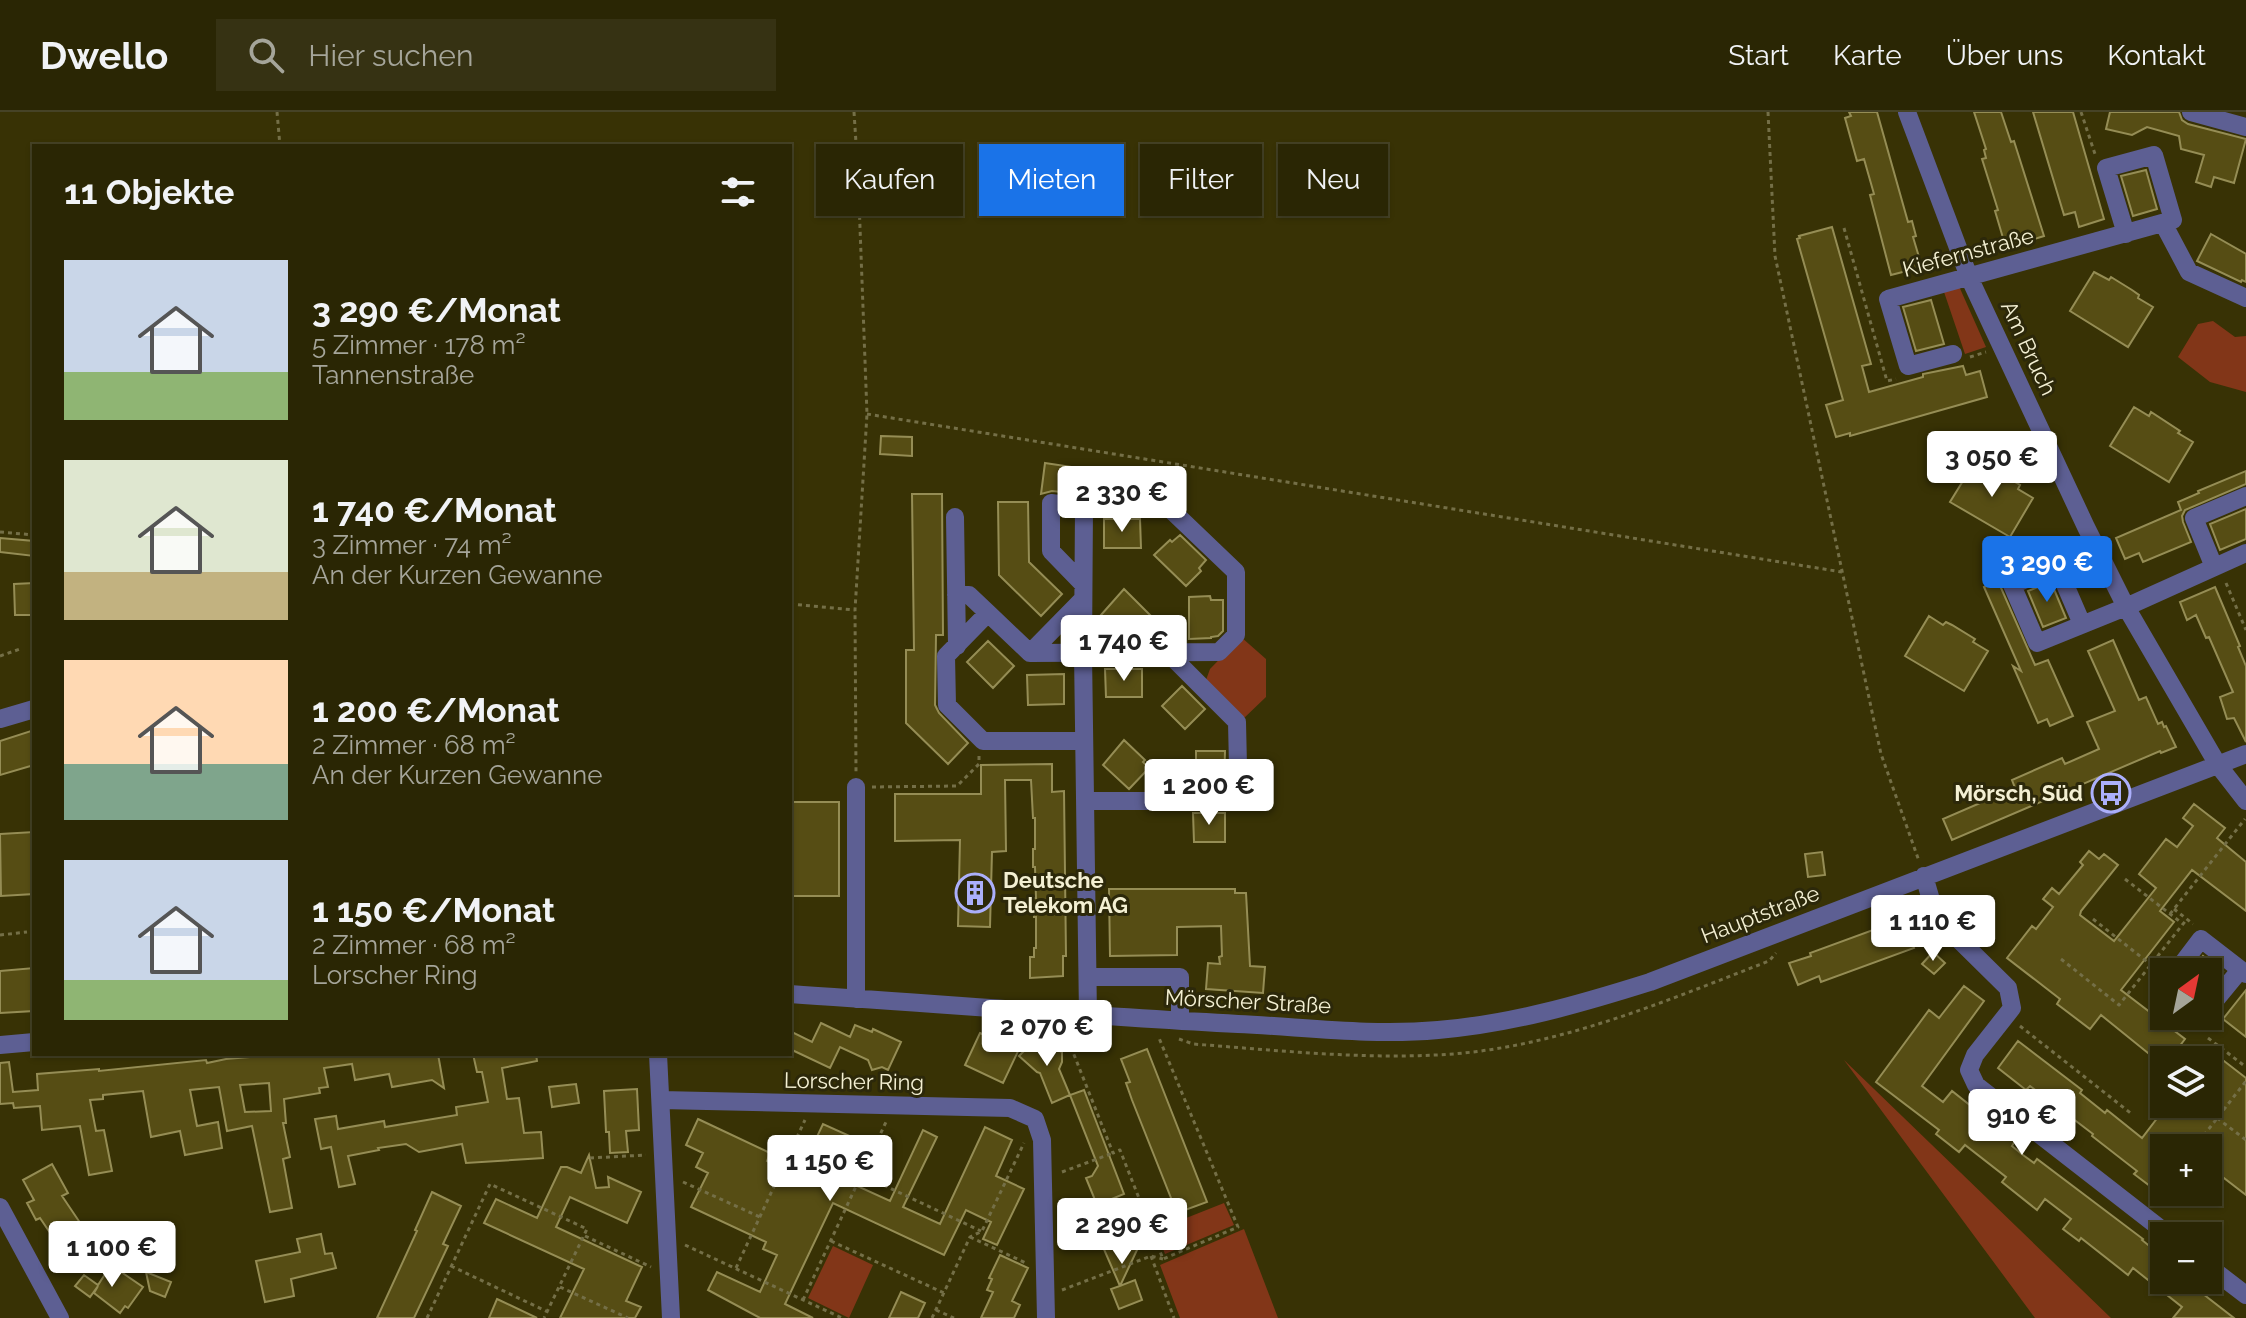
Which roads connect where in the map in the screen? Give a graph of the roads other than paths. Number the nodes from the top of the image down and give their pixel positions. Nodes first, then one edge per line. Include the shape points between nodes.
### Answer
1 (1907, 112) edge
2 (2191, 112) edge
3 (2246, 127) edge
4 (2163, 223) junction
5 (2126, 234) junction
6 (1969, 277) junction
7 (2246, 298) edge
8 (1960, 356) road end
9 (2246, 496) edge
10 (1084, 507) junction
11 (955, 517) dead end
12 (2246, 553) edge
13 (2216, 566) junction
14 (1083, 592) junction
15 (956, 595) junction
16 (2126, 607) junction
17 (988, 613) junction
18 (2082, 624) junction
19 (957, 646) junction
20 (1219, 652) junction
21 (1030, 653) junction
22 (1083, 653) junction
23 (1168, 653) junction
24 (1194, 679) junction
25 (32, 710) edge
26 (0, 719) edge
27 (1084, 741) junction
28 (2246, 754) edge
29 (2218, 765) junction
30 (1238, 766) dead end
31 (856, 787) road end
32 (1085, 801) junction
33 (1227, 801) dead end
34 (2246, 801) edge
35 (1924, 876) junction
36 (2187, 958) edge
37 (2243, 972) edge
38 (1088, 977) junction
39 (1650, 982) joint
40 (2222, 993) edge
41 (792, 994) edge
42 (856, 999) junction
43 (1088, 1016) junction
44 (1180, 1021) junction
45 (32, 1042) edge
46 (0, 1045) edge
47 (658, 1056) edge
48 (661, 1100) junction
49 (0, 1207) edge
50 (2152, 1222) edge
51 (2222, 1277) edge
52 (2246, 1295) edge
53 (60, 1318) edge
54 (671, 1318) edge
55 (1046, 1318) edge

1 - 6 street, Am Bruch
2 - 3 street
4 - 5 street, Kiefernstraße
4 - 5 street via 2173,220 2154,155 2106,168
4 - 7 street via 2189,272
5 - 6 street, Kiefernstraße
6 - 8 street, Kiefernstraße via 1888,299 1908,366
6 - 16 street, Am Bruch
9 - 13 street via 2194,518
10 - 14 street
10 - 14 street via 1051,503 1051,551
10 - 20 street via 1167,506 1236,572 1236,635
11 - 15 street
12 - 13 street
13 - 16 street
14 - 21 street
14 - 22 street
15 - 17 street via 969,595
15 - 19 street
16 - 18 street
16 - 29 street, Am Bruch
17 - 19 street
17 - 21 street
18 - 18 street via 2037,643 2012,585 2057,566
19 - 27 street via 946,656 947,705 983,741
20 - 23 street
20 - 24 street
21 - 22 street
22 - 23 street
22 - 27 street
23 - 24 street
24 - 30 street via 1237,722
25 - 26 street
27 - 32 street
28 - 29 street, Hauptstraße
29 - 34 street, Am Bruch
29 - 35 street, Hauptstraße
31 - 42 street
32 - 33 street
32 - 38 street
35 - 39 street, Hauptstraße
35 - 50 street via 1936,917 2008,988 2012,1008 1969,1070 1976,1085
36 - 37 street via 2201,939
37 - 40 street
38 - 43 street
38 - 44 street via 1180,977
39 - 44 street, Mörscher Straße via 1528,1018 1437,1030 1368,1032
41 - 42 street, Mörscher Straße
42 - 43 street, Mörscher Straße
43 - 44 street, Mörscher Straße
45 - 46 street
47 - 48 street
48 - 54 street
48 - 55 street, Lorscher Ring via 1010,1108 1035,1119 1042,1140
49 - 53 street
51 - 52 street

